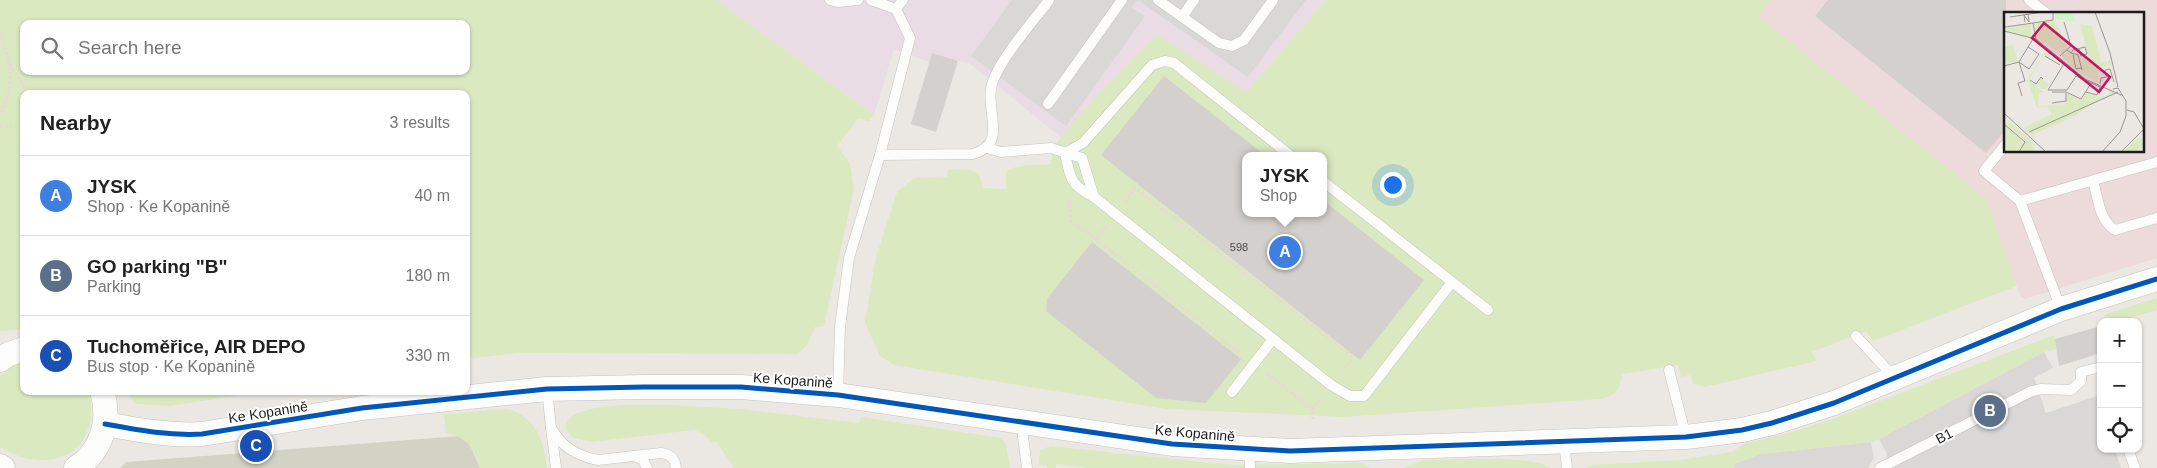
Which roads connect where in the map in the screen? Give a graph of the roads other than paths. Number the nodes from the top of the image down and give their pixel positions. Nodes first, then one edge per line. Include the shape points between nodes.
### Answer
1 (830, 0) edge
2 (858, 0) edge
3 (872, 0) edge
4 (903, 0) edge
5 (1049, 0) edge
6 (1122, 0) edge
7 (1158, 0) edge
8 (1194, 0) edge
9 (1273, 0) edge
10 (2029, 0) edge
11 (896, 9) junction
12 (2044, 12) edge
13 (1182, 17) junction
14 (1048, 104) dead end
15 (2004, 146) edge
16 (987, 148) junction
17 (1286, 152) edge
18 (1065, 153) junction
19 (880, 155) junction
20 (2157, 162) edge
21 (2093, 181) junction
22 (1327, 184) edge
23 (1094, 197) junction
24 (2020, 201) junction
25 (2157, 218) edge
26 (2157, 279) edge
27 (1452, 282) junction
28 (2061, 309) junction
29 (1488, 310) dead end
30 (1856, 336) dead end
31 (1273, 339) junction
32 (20, 350) edge
33 (0, 360) edge
34 (2097, 368) edge
35 (1669, 370) dead end
36 (1895, 378) junction
37 (547, 389) junction
38 (1232, 392) dead end
39 (103, 395) edge
40 (838, 395) junction
41 (1021, 420) junction
42 (105, 424) junction
43 (551, 428) junction
44 (1686, 437) junction
45 (1564, 442) junction
46 (2129, 453) edge
47 (633, 456) junction
48 (1249, 458) edge
49 (604, 460) junction
50 (76, 468) edge
51 (556, 468) edge
52 (617, 468) edge
53 (647, 468) edge
54 (676, 468) edge
55 (1028, 468) edge
56 (1567, 468) edge
57 (1880, 468) edge
58 (2135, 468) edge

1 - 2 lane
3 - 11 lane
4 - 11 lane
5 - 16 lane via 995,73 991,89 993,136
6 - 14 lane
7 - 13 lane
8 - 13 lane
9 - 13 lane via 1244,40 1232,46 1219,42
10 - 12 lane
11 - 19 lane via 910,38
15 - 24 lane via 1984,171
16 - 18 lane via 1001,152 1051,148
16 - 19 lane via 973,154
17 - 18 lane via 1174,63 1165,61 1152,65 1083,144
18 - 23 lane via 1068,170 1077,189
18 - 23 lane via 1082,158
19 - 40 lane via 849,258 840,327
20 - 21 lane
21 - 24 lane
21 - 25 lane via 2102,216 2115,230
22 - 27 lane
23 - 31 lane
24 - 28 lane
26 - 28 street, Ke Kopanině
27 - 29 lane
27 - 31 lane via 1364,396 1350,396 1331,385
28 - 36 street, Ke Kopanině
30 - 36 lane
31 - 38 lane
32 - 33 street
34 - 57 lane, B1 via 2081,372 2081,381 2071,390 2041,388 2032,391
35 - 44 lane
36 - 44 street, Ke Kopanině via 1834,403 1772,423
37 - 40 street, Ke Kopanině via 741,387
37 - 42 street, Ke Kopanině via 362,408 180,436
37 - 43 lane
39 - 42 street
40 - 41 street, Ke Kopanině
41 - 48 street, Ke Kopanině
41 - 55 lane
42 - 50 street via 97,447
43 - 49 lane via 565,447 588,458
43 - 51 lane
44 - 45 street, Ke Kopanině
45 - 48 street, Ke Kopanině via 1290,451
45 - 56 lane
46 - 58 lane
47 - 49 lane
47 - 53 lane via 643,460
47 - 54 lane via 665,453 674,459
49 - 52 lane

